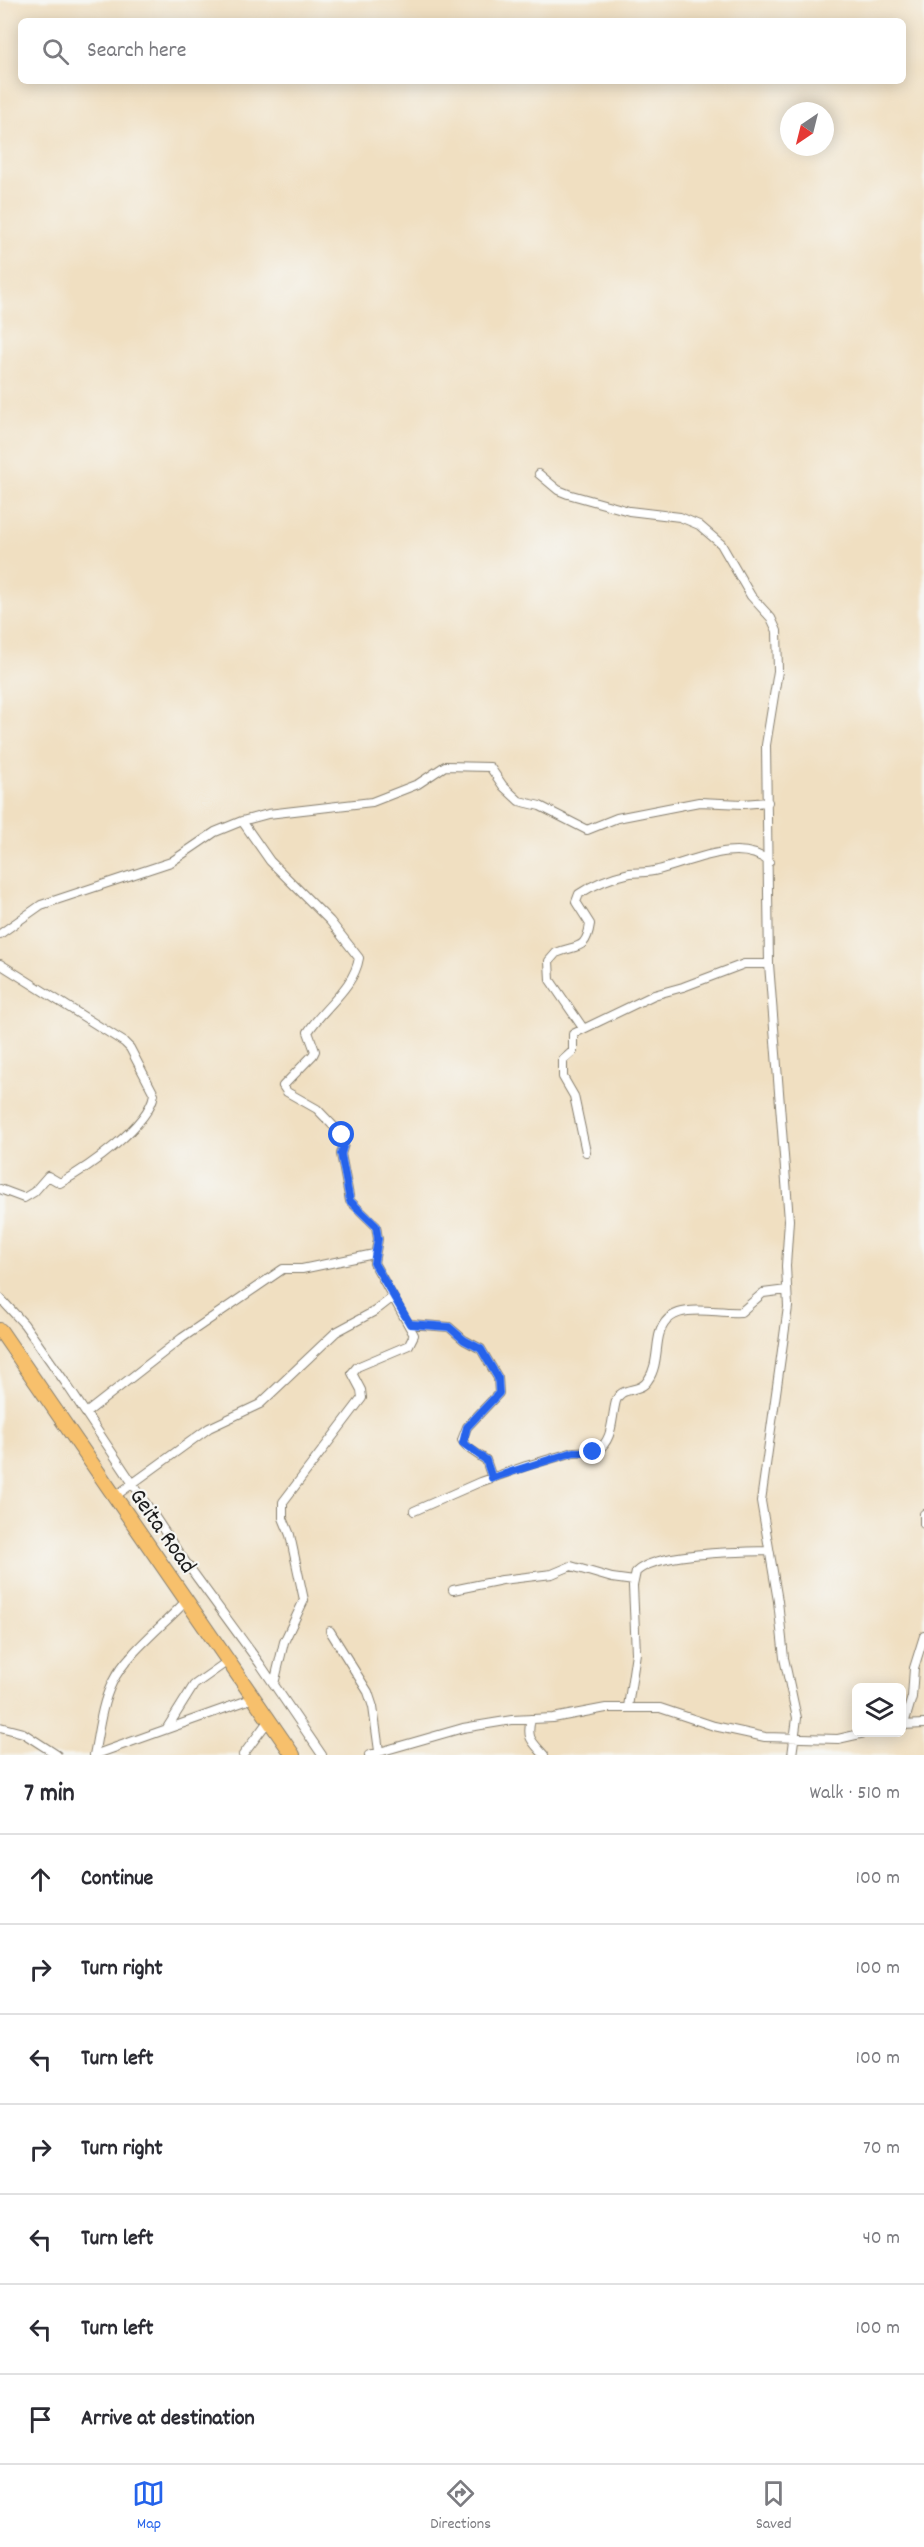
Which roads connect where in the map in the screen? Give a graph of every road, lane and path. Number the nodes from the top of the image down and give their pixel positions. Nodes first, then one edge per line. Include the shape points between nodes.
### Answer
1 (539, 474) dead end
2 (768, 802) junction
3 (242, 820) junction
4 (769, 862) junction
5 (0, 934) edge
6 (0, 964) edge
7 (769, 964) junction
8 (583, 1028) junction
9 (586, 1152) dead end
10 (0, 1189) edge
11 (374, 1254) junction
12 (788, 1290) junction
13 (393, 1297) junction
14 (0, 1298) edge
15 (410, 1324) junction
16 (0, 1330) edge
17 (86, 1413) junction
18 (492, 1478) junction
19 (133, 1483) junction
20 (114, 1497) junction
21 (414, 1512) dead end
22 (924, 1514) edge
23 (924, 1524) edge
24 (769, 1551) junction
25 (634, 1581) junction
26 (453, 1590) dead end
27 (186, 1602) junction
28 (330, 1631) dead end
29 (924, 1636) edge
30 (228, 1661) junction
31 (274, 1684) junction
32 (254, 1698) junction
33 (628, 1707) junction
34 (906, 1716) edge
35 (531, 1719) junction
36 (269, 1720) junction
37 (924, 1724) edge
38 (906, 1725) edge
39 (0, 1727) edge
40 (167, 1728) junction
41 (852, 1736) edge
42 (796, 1737) junction
43 (379, 1751) junction
44 (57, 1755) edge
45 (94, 1755) edge
46 (243, 1755) edge
47 (293, 1755) edge
48 (322, 1755) edge
49 (369, 1755) edge
50 (544, 1755) edge
51 (792, 1755) edge

1 - 2 street via 568,494 691,521 721,544 777,631 778,671 767,730
2 - 3 street via 699,801 617,818 587,830 540,806 519,801 490,767 445,766 418,784 372,802
2 - 4 street
3 - 5 street via 215,832 171,862 41,905
3 - 11 street via 270,861 330,921 359,958 356,969 308,1032 315,1052 283,1086 317,1109 342,1135 341,1154 350,1201 378,1231
4 - 7 street
4 - 8 street via 758,854 712,854 658,870 611,878 579,894 576,902 590,924 586,939 578,947 556,953 548,968 550,980
6 - 10 street via 124,1042 154,1094 147,1110 126,1135 87,1167 60,1183 48,1176 24,1198
7 - 8 street via 744,964 712,974 654,995
7 - 12 street via 789,1220
8 - 9 street via 573,1034 573,1051 562,1063
11 - 13 street via 377,1271
11 - 17 street via 283,1269 174,1343
12 - 18 street via 763,1293 741,1312 686,1311 668,1316 660,1327 649,1380 640,1389 624,1391 617,1397 603,1447
12 - 24 street via 770,1449 761,1492
13 - 15 street
13 - 19 street via 336,1332 260,1404 209,1428
14 - 17 street via 24,1324
15 - 18 street via 449,1327 481,1349 493,1365 499,1393 467,1427 462,1440 486,1460
15 - 31 street via 414,1335 409,1345 357,1367 352,1373 362,1390 357,1408 283,1502 283,1518 304,1600 284,1642
16 - 20 highway, Geita Road
17 - 19 street
18 - 21 street
19 - 20 street
19 - 31 street
20 - 27 highway, Geita Road
22 - 23 street
24 - 25 street via 695,1554 667,1560 640,1569
24 - 42 street via 784,1658 795,1702
25 - 26 street via 571,1566 552,1574
25 - 33 street via 636,1653
27 - 30 highway, Geita Road
27 - 45 street via 112,1682
28 - 43 street via 368,1692
29 - 34 street
30 - 32 highway, Geita Road
30 - 40 street via 194,1685
31 - 48 street
32 - 36 highway, Geita Road
32 - 40 street
33 - 35 street
33 - 42 street via 660,1708 753,1735
35 - 43 street via 463,1728
35 - 50 street via 529,1741
36 - 46 street
36 - 47 highway, Geita Road
37 - 38 street
39 - 44 street via 23,1733
40 - 45 street
41 - 42 street
42 - 51 street
43 - 49 street

